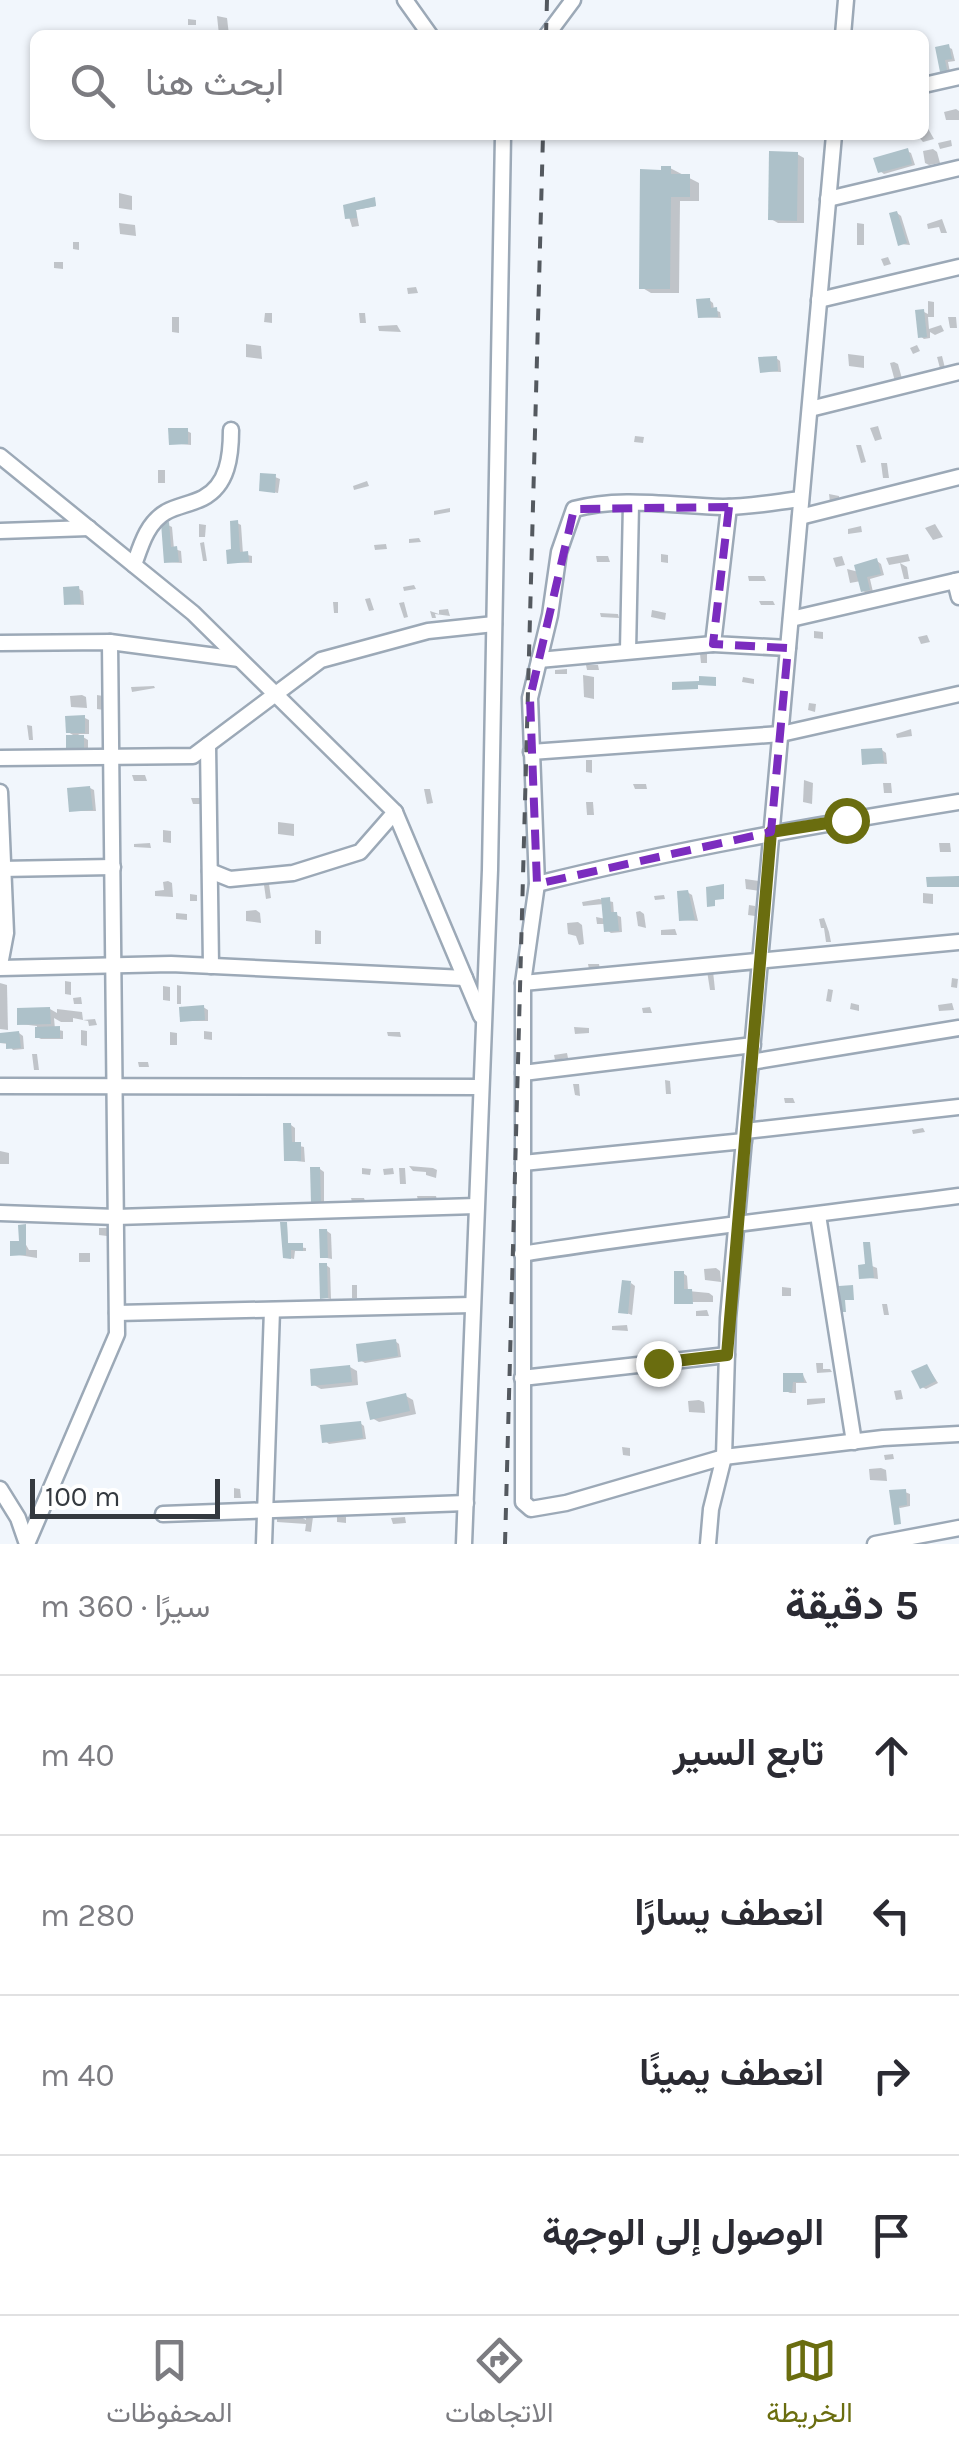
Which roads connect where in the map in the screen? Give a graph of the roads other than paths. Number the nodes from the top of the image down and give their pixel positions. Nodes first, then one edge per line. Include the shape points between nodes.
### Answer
1 (405, 0) edge
2 (574, 0) edge
3 (846, 0) edge
4 (426, 30) edge
5 (551, 30) edge
6 (843, 30) edge
7 (959, 77) edge
8 (929, 84) edge
9 (502, 140) edge
10 (834, 140) edge
11 (959, 168) edge
12 (828, 199) junction
13 (959, 268) edge
14 (820, 300) junction
15 (959, 372) edge
16 (810, 409) junction
17 (230, 430) dead end
18 (0, 456) edge
19 (959, 477) edge
20 (801, 499) junction
21 (630, 504) junction
22 (729, 507) junction
23 (800, 516) junction
24 (89, 528) junction
25 (0, 531) edge
26 (134, 565) junction
27 (957, 580) edge
28 (959, 597) edge
29 (791, 620) junction
30 (494, 624) junction
31 (110, 642) junction
32 (0, 644) edge
33 (713, 644) junction
34 (788, 648) junction
35 (628, 651) junction
36 (240, 659) junction
37 (539, 660) junction
38 (959, 694) edge
39 (276, 696) junction
40 (780, 734) junction
41 (208, 745) junction
42 (531, 752) junction
43 (112, 756) junction
44 (0, 758) edge
45 (0, 792) edge
46 (959, 802) edge
47 (395, 812) junction
48 (771, 832) junction
49 (113, 867) junction
50 (1, 869) edge
51 (210, 870) junction
52 (537, 884) junction
53 (959, 942) edge
54 (760, 963) junction
55 (0, 966) edge
56 (115, 966) junction
57 (211, 966) junction
58 (465, 978) junction
59 (523, 983) junction
60 (484, 1021) junction
61 (959, 1028) edge
62 (753, 1046) junction
63 (751, 1062) junction
64 (523, 1073) junction
65 (116, 1084) junction
66 (0, 1086) edge
67 (481, 1087) junction
68 (959, 1107) edge
69 (745, 1136) junction
70 (523, 1163) junction
71 (959, 1196) edge
72 (476, 1206) junction
73 (0, 1212) edge
74 (818, 1215) junction
75 (116, 1217) junction
76 (737, 1226) junction
77 (522, 1254) junction
78 (472, 1305) junction
79 (272, 1310) junction
80 (117, 1313) junction
81 (727, 1355) junction
82 (522, 1378) junction
83 (959, 1434) edge
84 (854, 1442) junction
85 (724, 1456) junction
86 (0, 1489) edge
87 (466, 1503) junction
88 (266, 1510) junction
89 (163, 1514) dead end
90 (959, 1528) edge
91 (264, 1544) edge
92 (464, 1544) edge
93 (708, 1544) edge
94 (875, 1544) edge

1 - 4 street
2 - 5 street
3 - 6 street
7 - 8 street
9 - 30 street
10 - 12 street
11 - 12 street
12 - 14 street
13 - 14 street
14 - 16 street
15 - 16 street
16 - 20 street
17 - 26 street via 232,455 224,478 206,497 164,513 147,530
18 - 24 street
19 - 23 street
20 - 22 street
20 - 23 street
21 - 22 street
21 - 35 street
21 - 37 street via 574,509 558,552
22 - 33 street
23 - 29 street
24 - 25 street
24 - 26 street
26 - 36 street
27 - 28 street
27 - 29 street
29 - 34 street
30 - 39 street via 428,631 320,660
30 - 60 street
31 - 32 street
31 - 36 street
31 - 43 street
33 - 34 street
33 - 35 street
34 - 40 street
35 - 37 street
36 - 39 street
37 - 42 street via 530,698
38 - 40 street
39 - 41 street
39 - 47 street
40 - 42 street
40 - 48 street
41 - 43 street via 193,756
41 - 51 street
42 - 52 street
43 - 44 street
43 - 49 street
45 - 50 street
46 - 48 street
47 - 51 street via 360,852 293,872 230,879
47 - 58 street
48 - 52 street
48 - 54 street
49 - 50 street
49 - 56 street
50 - 55 street via 6,933
51 - 57 street
52 - 59 street
53 - 54 street
54 - 59 street
54 - 62 street
55 - 56 street
56 - 57 street
56 - 65 street
57 - 58 street
58 - 60 street
59 - 64 street
60 - 67 street
61 - 63 street
62 - 63 street
62 - 64 street
63 - 69 street
64 - 70 street
65 - 66 street
65 - 67 street
65 - 75 street
67 - 72 street
68 - 69 street
69 - 70 street
69 - 76 street
70 - 77 street
71 - 74 street
72 - 75 street
72 - 78 street
73 - 75 street
74 - 76 street
74 - 84 street
75 - 80 street
76 - 77 street
76 - 81 street
77 - 82 street
78 - 79 street
78 - 87 street
79 - 80 street
79 - 88 street
80 - 86 street via 117,1334 27,1544
81 - 82 street
81 - 85 street
82 - 85 street via 522,1493 532,1509
83 - 84 street
84 - 85 street
85 - 93 street
87 - 88 street
87 - 92 street
88 - 89 street
88 - 91 street
90 - 94 street

